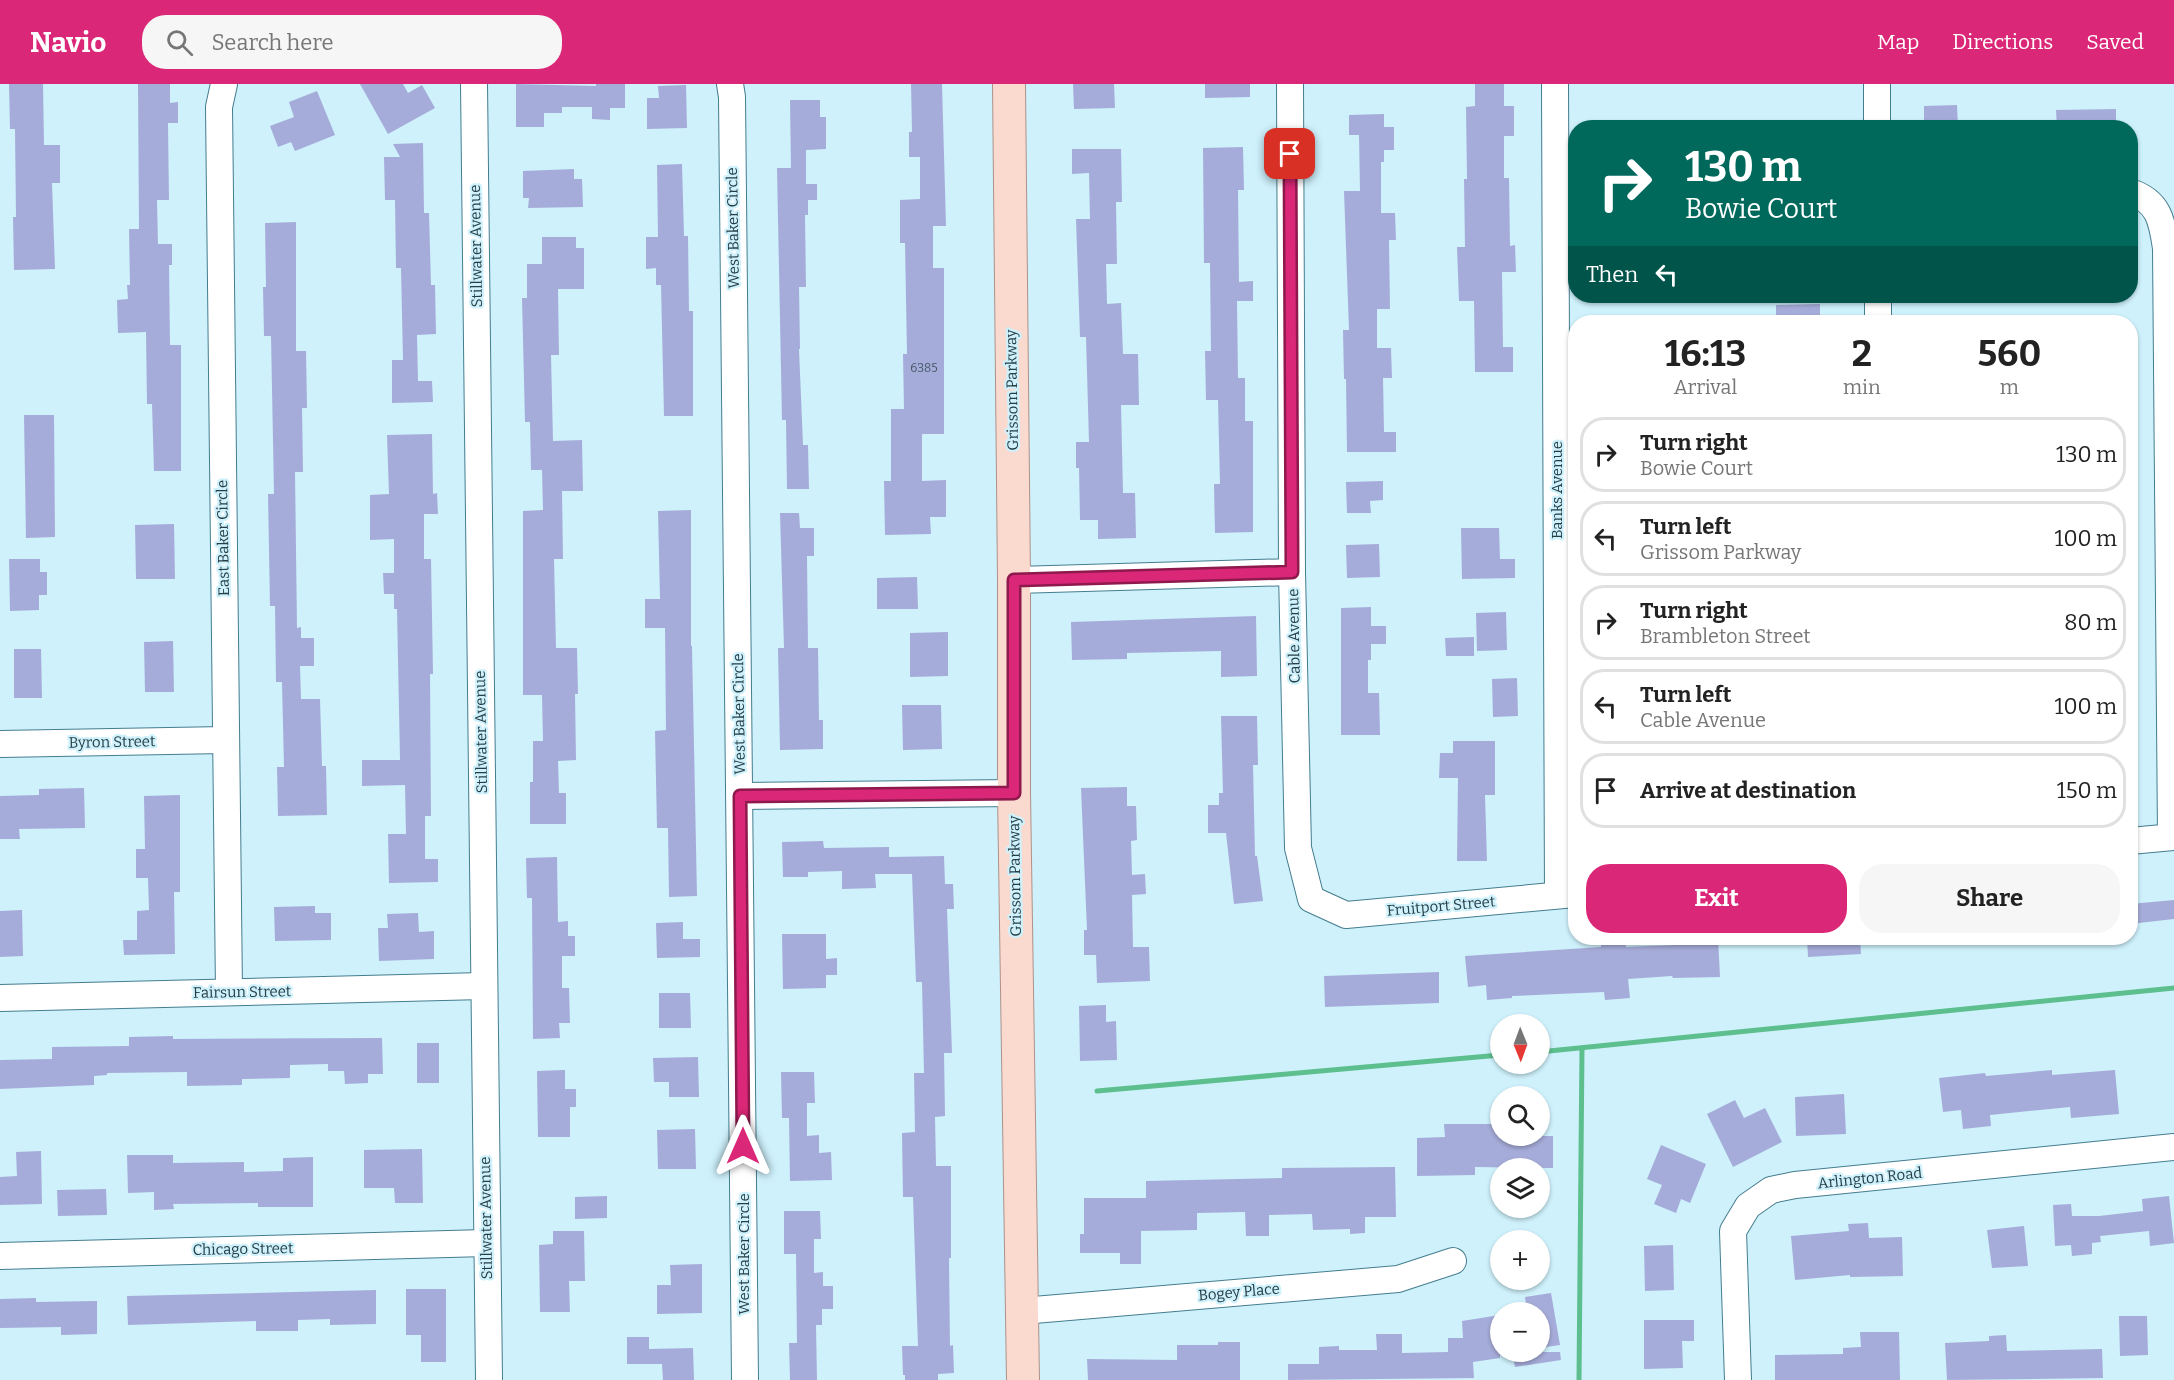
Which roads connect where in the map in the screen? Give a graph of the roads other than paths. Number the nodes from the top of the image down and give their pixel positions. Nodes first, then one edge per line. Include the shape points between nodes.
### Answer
1 (224, 84) edge
2 (474, 84) edge
3 (730, 84) edge
4 (1009, 84) edge
5 (1290, 84) edge
6 (1555, 84) edge
7 (1877, 84) edge
8 (1877, 120) edge
9 (2138, 194) edge
10 (1292, 572) junction
11 (1014, 580) junction
12 (225, 740) junction
13 (0, 744) edge
14 (1014, 793) junction
15 (740, 796) junction
16 (2172, 837) edge
17 (2138, 840) edge
18 (1567, 895) edge
19 (1311, 899) joint
20 (483, 986) junction
21 (229, 992) junction
22 (0, 998) edge
23 (2174, 1147) edge
24 (486, 1243) junction
25 (0, 1256) edge
26 (1453, 1261) dead end
27 (1022, 1311) junction
28 (489, 1380) edge
29 (745, 1380) edge
30 (1023, 1380) edge
31 (1738, 1380) edge

1 - 12 street, East Baker Circle via 219,107
2 - 20 street, Stillwater Avenue
3 - 15 street, West Baker Circle
4 - 11 main road, Grissom Parkway
5 - 10 street, Cable Avenue
6 - 18 street, Banks Avenue
7 - 8 street
9 - 16 street via 2161,216 2166,248
10 - 11 street
10 - 19 street, Cable Avenue via 1298,848
11 - 14 main road, Grissom Parkway
12 - 13 street, Byron Street
12 - 21 street, East Baker Circle
14 - 15 street
14 - 27 main road, Grissom Parkway
15 - 29 street, West Baker Circle
16 - 17 street
18 - 19 street, Fruitport Street via 1346,915
20 - 21 street, Fairsun Street
20 - 24 street, Stillwater Avenue
21 - 22 street, Fairsun Street
23 - 31 street, Arlington Road via 1771,1190 1748,1206 1732,1231
24 - 25 street, Chicago Street
24 - 28 street, Stillwater Avenue
26 - 27 street, Bogey Place via 1398,1279
27 - 30 main road, Grissom Parkway

